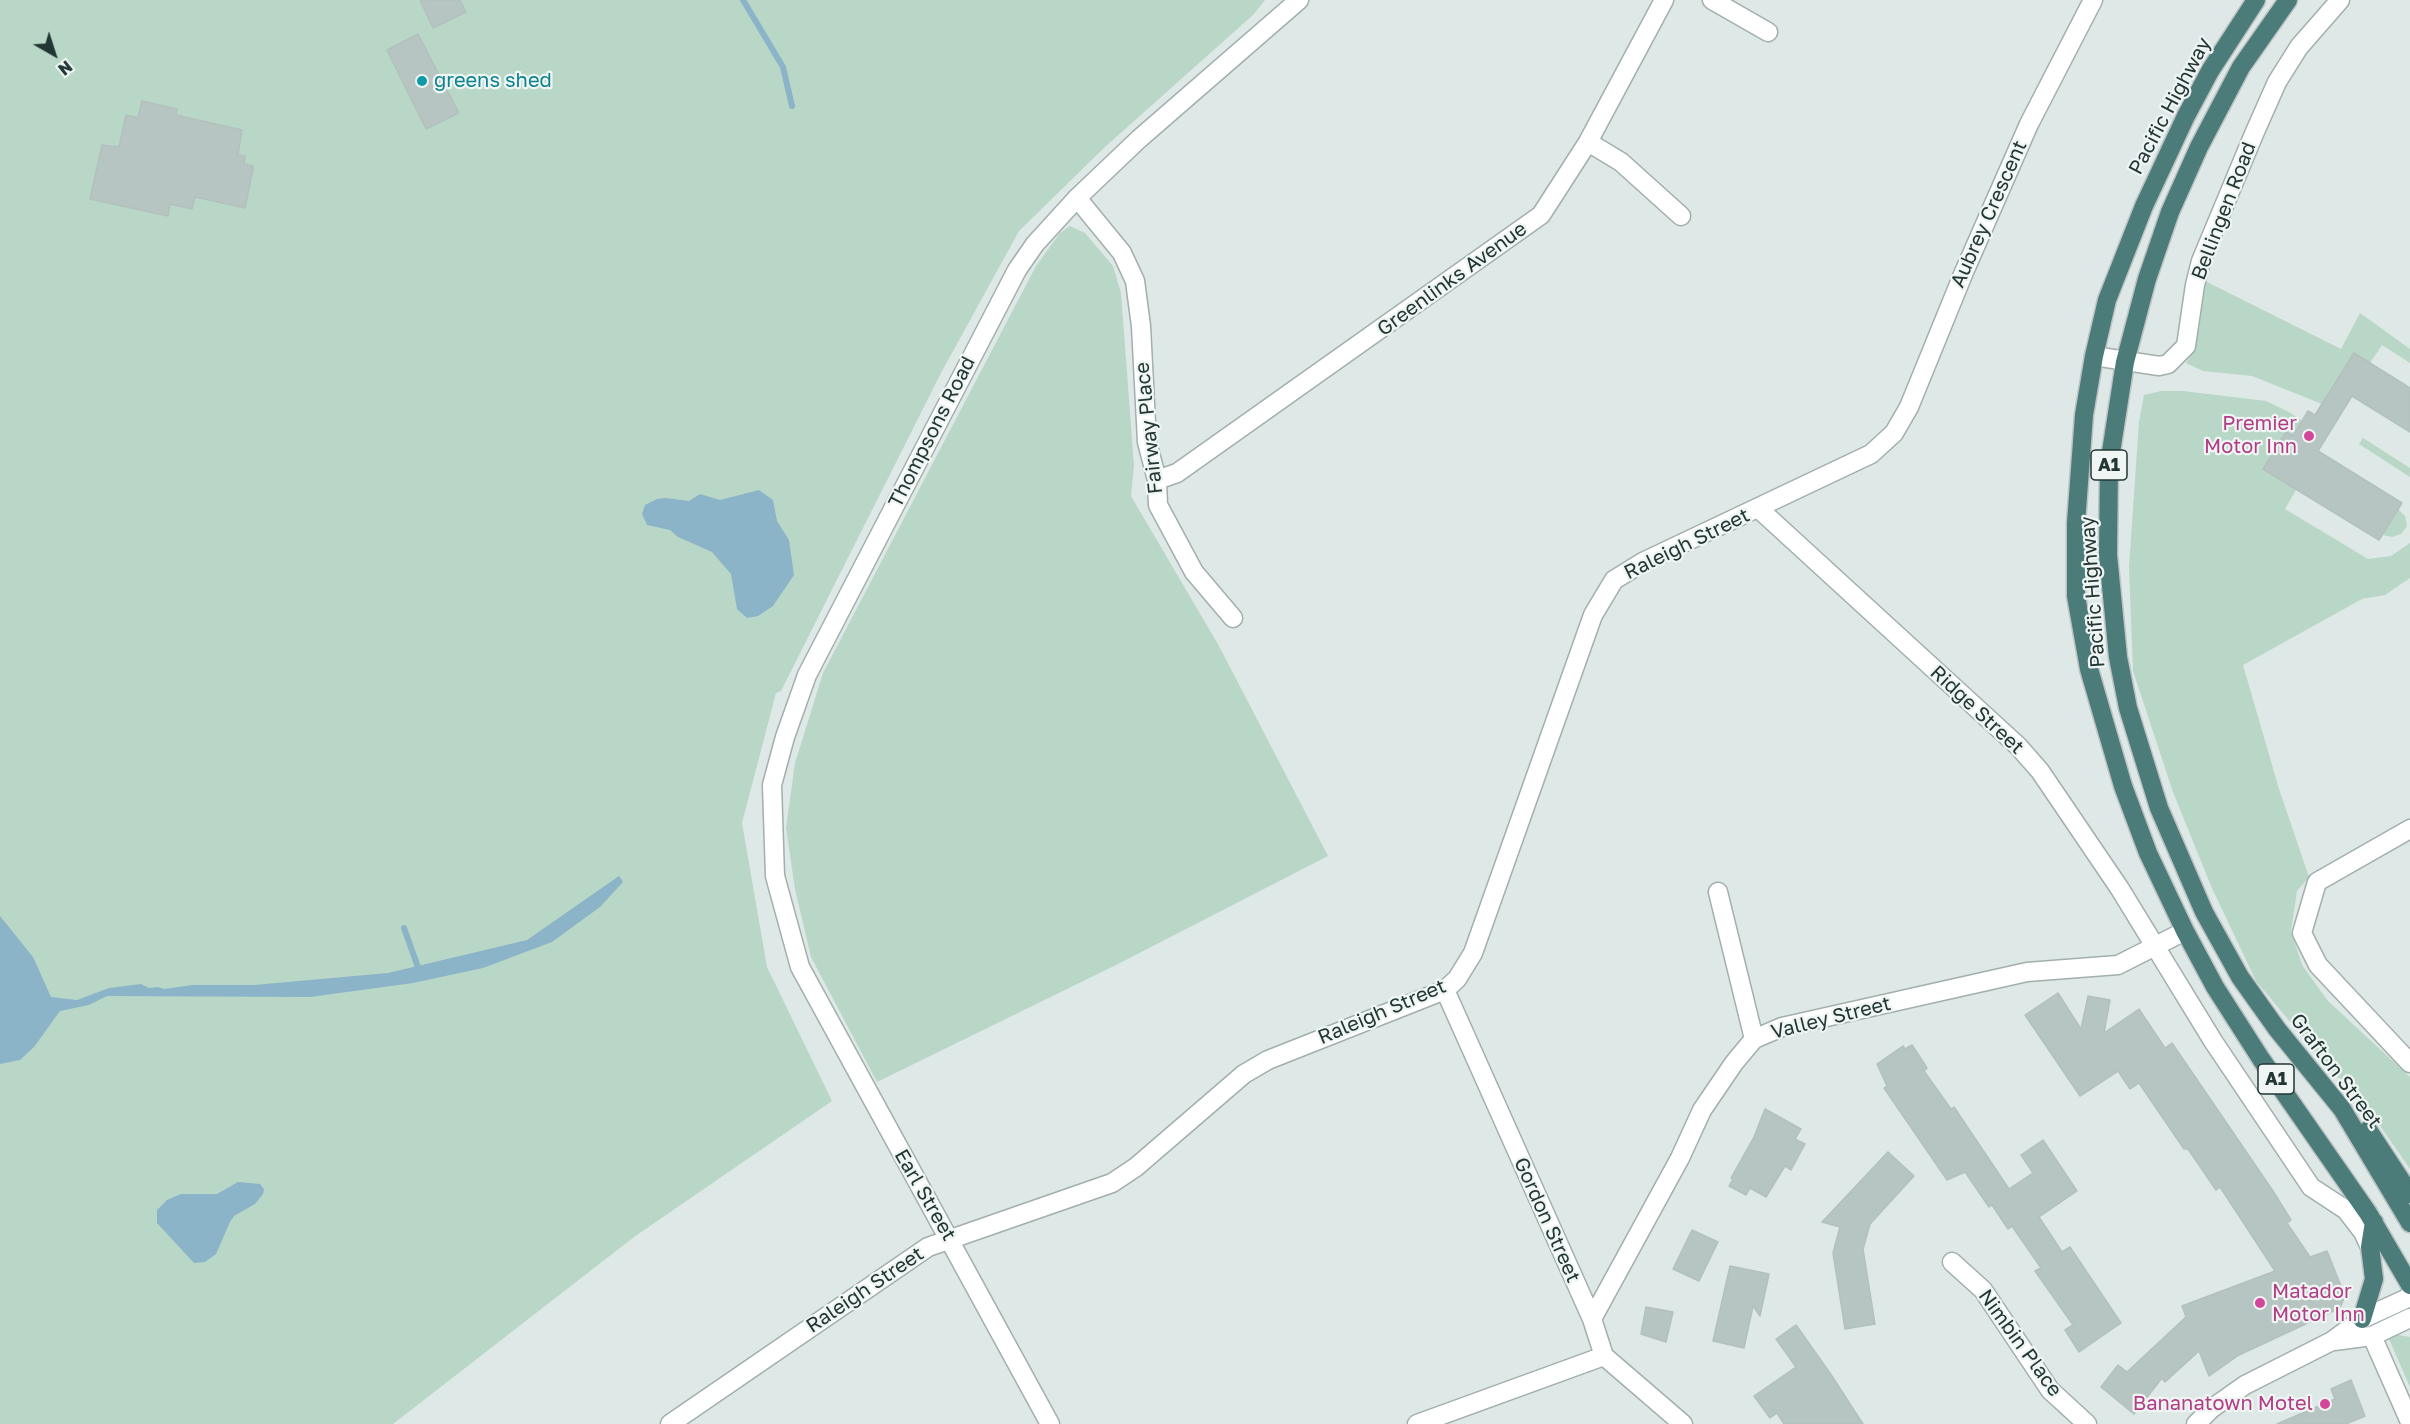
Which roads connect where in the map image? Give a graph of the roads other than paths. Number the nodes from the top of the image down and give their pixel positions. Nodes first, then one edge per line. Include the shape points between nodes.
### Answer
1 (1299, 0) edge
2 (1664, 0) edge
3 (1712, 0) edge
4 (2093, 0) edge
5 (2256, 0) edge
6 (2288, 0) edge
7 (2340, 0) edge
8 (1768, 32) dead end
9 (1588, 142) junction
10 (1077, 198) junction
11 (1681, 216) dead end
12 (2094, 356) junction
13 (2125, 362) junction
14 (1894, 433) joint
15 (1157, 480) junction
16 (1758, 508) junction
17 (1233, 618) dead end
18 (2410, 829) edge
19 (1718, 892) dead end
20 (2185, 931) junction
21 (2155, 947) junction
22 (2223, 949) joint
23 (800, 967) joint
24 (1444, 990) junction
25 (1754, 1039) junction
26 (2410, 1062) edge
27 (2342, 1109) junction
28 (2410, 1194) edge
29 (2346, 1210) junction
30 (2371, 1218) junction
31 (2410, 1223) edge
32 (950, 1238) junction
33 (2370, 1247) junction
34 (1952, 1262) dead end
35 (2410, 1285) edge
36 (2410, 1297) edge
37 (2410, 1318) edge
38 (1592, 1319) junction
39 (2362, 1319) junction
40 (2372, 1336) junction
41 (2332, 1341) junction
42 (1604, 1356) junction
43 (2410, 1422) edge
44 (670, 1424) edge
45 (1050, 1424) edge
46 (1417, 1424) edge
47 (1683, 1424) edge
48 (2088, 1424) edge
49 (2196, 1424) edge

1 - 10 street, Thompsons Road
2 - 9 street, Greenlinks Avenue
3 - 8 street
4 - 14 street, Aubrey Crescent via 2029,124 1909,407
5 - 12 highway, Pacific Highway / A1 via 2210,71 2144,206 2107,300
6 - 13 highway, Pacific Highway / A1 via 2241,67 2199,147 2170,212
7 - 13 street, Bellingen Road via 2299,47 2277,82 2201,261 2186,346 2168,364 2146,366
9 - 11 street via 1621,162
9 - 15 street, Greenlinks Avenue via 1541,215 1177,473
10 - 15 street, Fairway Place via 1122,253 1135,281 1147,442
10 - 23 street, Thompsons Road via 1017,270 807,675 772,785 775,876
12 - 13 street, Bellingen Road
12 - 20 highway, Pacific Highway / A1 via 2084,415 2076,523 2076,596 2081,632 2123,786 2148,853
13 - 22 highway, Pacific Highway / A1 via 2109,465 2108,555 2118,657 2128,708 2159,808
14 - 16 street, Raleigh Street via 1871,454
15 - 17 street, Fairway Place via 1158,505 1194,572
16 - 21 street, Ridge Street via 2018,746 2040,771
16 - 24 street, Raleigh Street via 1643,562 1614,580 1593,615 1473,953 1457,979
18 - 26 street via 2317,882 2302,933 2318,966
19 - 25 street
20 - 21 street, Valley Street
20 - 30 highway, A1 via 2261,1059
21 - 25 street, Valley Street via 2118,965 2027,972 1782,1027
21 - 29 street via 2311,1187
22 - 27 highway, Grafton Street / A1 via 2277,1029
23 - 32 street, Earl Street
24 - 32 street, Raleigh Street via 1268,1060 1244,1074 1112,1184
24 - 38 street, Gordon Street
25 - 38 street, Valley Street via 1702,1110
27 - 28 highway via 2358,1117
27 - 31 highway, Grafton Street / A1
29 - 30 street
29 - 33 street
30 - 33 highway
30 - 35 highway, A1
32 - 44 street, Raleigh Street via 928,1247
32 - 45 street, Earl Street
33 - 39 highway via 2374,1279
34 - 48 street, Nimbin Place via 1983,1290 2050,1390
36 - 39 street
37 - 40 street
38 - 42 street, Gordon Street
39 - 41 street
40 - 41 street
40 - 43 street
41 - 49 street via 2245,1384
42 - 46 street
42 - 47 street

